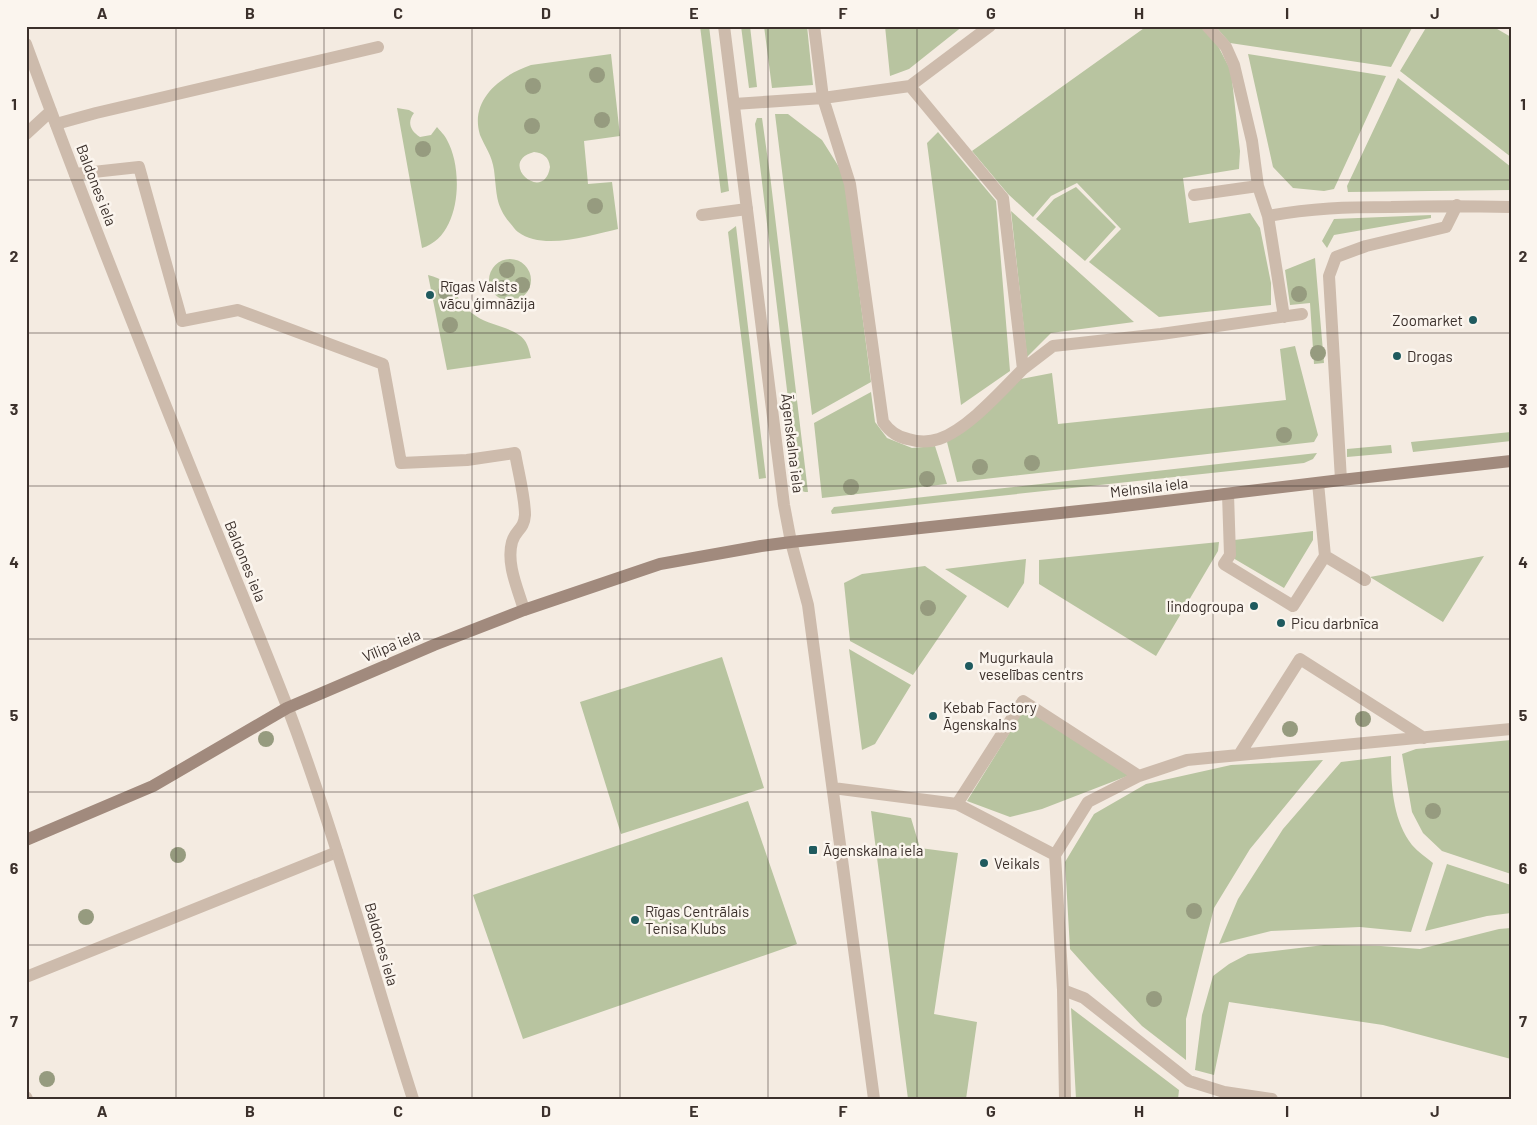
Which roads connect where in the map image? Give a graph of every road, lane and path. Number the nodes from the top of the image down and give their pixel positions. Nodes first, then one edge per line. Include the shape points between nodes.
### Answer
1 (724, 26) edge
2 (814, 26) edge
3 (990, 26) edge
4 (1208, 26) edge
5 (26, 44) edge
6 (378, 47) dead end
7 (910, 86) junction
8 (823, 98) junction
9 (734, 104) junction
10 (51, 111) junction
11 (56, 124) junction
12 (26, 134) edge
13 (75, 174) junction
14 (1258, 186) junction
15 (1194, 195) dead end
16 (1457, 205) junction
17 (1511, 207) edge
18 (747, 209) junction
19 (702, 215) dead end
20 (1268, 216) junction
21 (1302, 314) dead end
22 (1284, 317) junction
23 (1023, 369) junction
24 (1511, 462) edge
25 (1341, 480) junction
26 (1318, 482) junction
27 (1228, 494) junction
28 (791, 542) junction
29 (1325, 556) junction
30 (1365, 580) dead end
31 (524, 610) junction
32 (287, 708) junction
33 (1511, 729) edge
34 (1424, 738) junction
35 (1239, 755) junction
36 (1139, 776) junction
37 (833, 788) junction
38 (957, 804) junction
39 (26, 840) edge
40 (338, 852) junction
41 (1054, 855) junction
42 (26, 978) edge
43 (1063, 990) junction
44 (413, 1099) edge
45 (874, 1099) edge
46 (1065, 1099) edge
47 (1272, 1099) edge

1 - 9 street, Āgenskalna iela
2 - 8 street
3 - 7 street
4 - 14 street via 1226,47 1234,65 1252,141
5 - 10 street, Baldones iela
6 - 11 street
7 - 8 street
7 - 23 street via 1003,198
8 - 9 street
8 - 23 street via 850,184 887,427 900,437 918,442 939,439 962,426
9 - 18 street, Āgenskalna iela
10 - 11 street, Baldones iela
10 - 12 street
11 - 13 street, Baldones iela
13 - 31 street via 139,167 182,321 238,310 384,364 401,463 466,460 515,453 525,512 524,525 513,538 510,550
13 - 32 street, Baldones iela
14 - 15 street
14 - 20 street
16 - 17 street
16 - 20 street via 1302,210
16 - 25 street via 1446,227 1336,256 1329,276
18 - 19 street
18 - 28 street, Āgenskalna iela
20 - 22 street
21 - 22 street
22 - 23 street via 1053,346
24 - 25 street, Melnsila iela
25 - 26 street, Melnsila iela
26 - 27 street, Melnsila iela
26 - 29 street
27 - 28 street, Melnsila iela
27 - 29 street via 1230,555 1224,564 1293,606
28 - 31 street, Vīlipa iela via 660,564
28 - 37 street, Āgenskalna iela via 808,605
29 - 30 street
31 - 32 street, Vīlipa iela via 434,644
32 - 39 street, Vīlipa iela via 153,786
32 - 40 street, Baldones iela
33 - 34 street
34 - 35 street
34 - 35 street via 1300,659
35 - 36 street via 1187,760
36 - 38 street via 1023,701
36 - 41 street via 1088,802
37 - 38 street
37 - 45 street, Āgenskalna iela
38 - 41 street
40 - 42 street
40 - 44 street, Baldones iela
41 - 43 street
43 - 46 street
43 - 47 street via 1084,998 1189,1081 1224,1092

